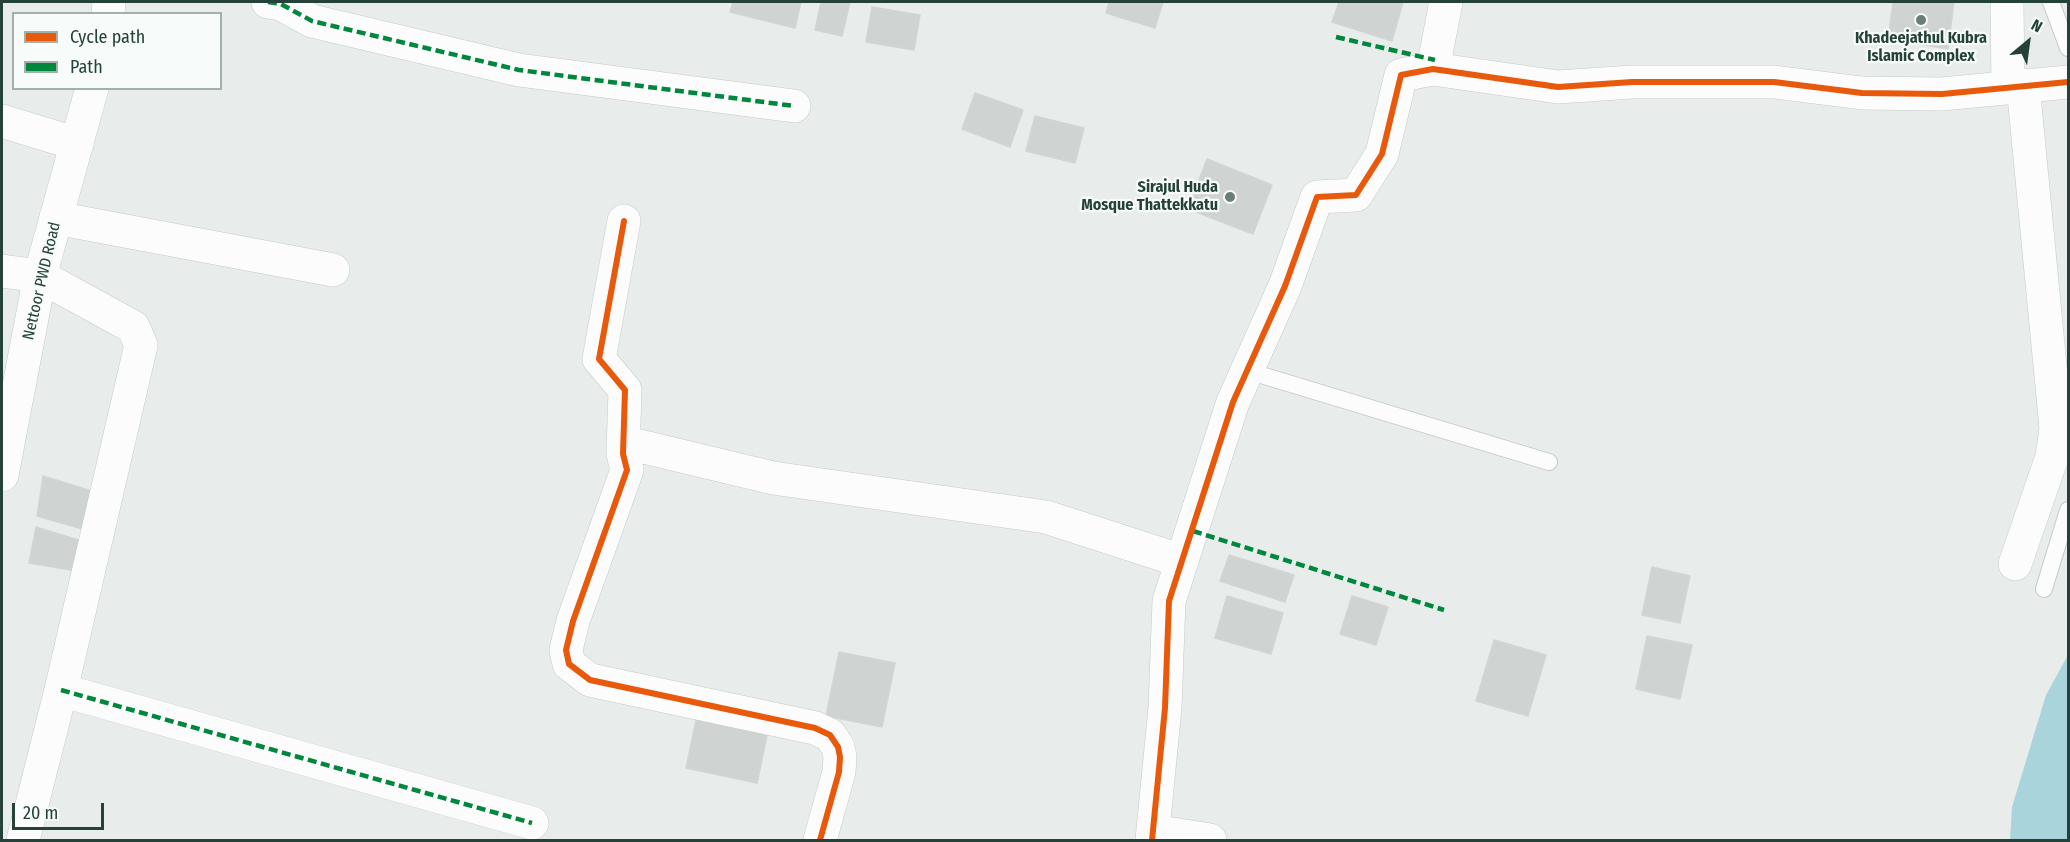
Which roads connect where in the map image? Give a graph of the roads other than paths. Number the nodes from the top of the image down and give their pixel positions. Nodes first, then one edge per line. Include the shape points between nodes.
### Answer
1 (268, 2) edge
2 (1446, 2) edge
3 (2007, 2) edge
4 (2051, 2) edge
5 (2068, 48) edge
6 (1433, 69) junction
7 (2068, 82) edge
8 (2015, 86) junction
9 (91, 90) edge
10 (794, 106) dead end
11 (2, 121) edge
12 (77, 144) junction
13 (56, 218) junction
14 (624, 221) dead end
15 (333, 270) dead end
16 (2, 271) edge
17 (40, 276) junction
18 (1248, 371) junction
19 (5, 433) edge
20 (623, 442) junction
21 (1549, 462) dead end
22 (2, 475) edge
23 (2068, 510) edge
24 (1182, 561) junction
25 (2015, 564) dead end
26 (2044, 589) dead end
27 (61, 690) junction
28 (532, 823) dead end
29 (1152, 836) edge
30 (23, 840) edge
31 (820, 840) edge
32 (1210, 840) edge

1 - 10 street via 312,21 519,70
2 - 6 street
3 - 8 street
4 - 5 lane
6 - 8 street via 1558,87 1632,82 1774,82 1862,93 1942,94
6 - 18 street via 1401,75 1382,154 1356,195 1317,197 1285,286
7 - 8 street
8 - 25 street via 2056,428 2052,457
9 - 12 street, Nettoor PWD Road
11 - 12 street
12 - 13 street, Nettoor PWD Road
13 - 15 street
13 - 17 street, Nettoor PWD Road
14 - 20 street via 599,359 625,390
16 - 17 street
17 - 19 street, Nettoor PWD Road
17 - 27 street via 132,327 141,345
18 - 21 lane
18 - 24 street via 1233,402
19 - 22 street, Nettoor PWD Road
20 - 24 street via 773,478 1046,517
20 - 31 street via 627,470 573,621 566,650 569,664 590,680 815,728 830,735 840,757
23 - 26 lane
24 - 29 street via 1169,601 1165,708
27 - 28 street
27 - 30 street
29 - 32 street

